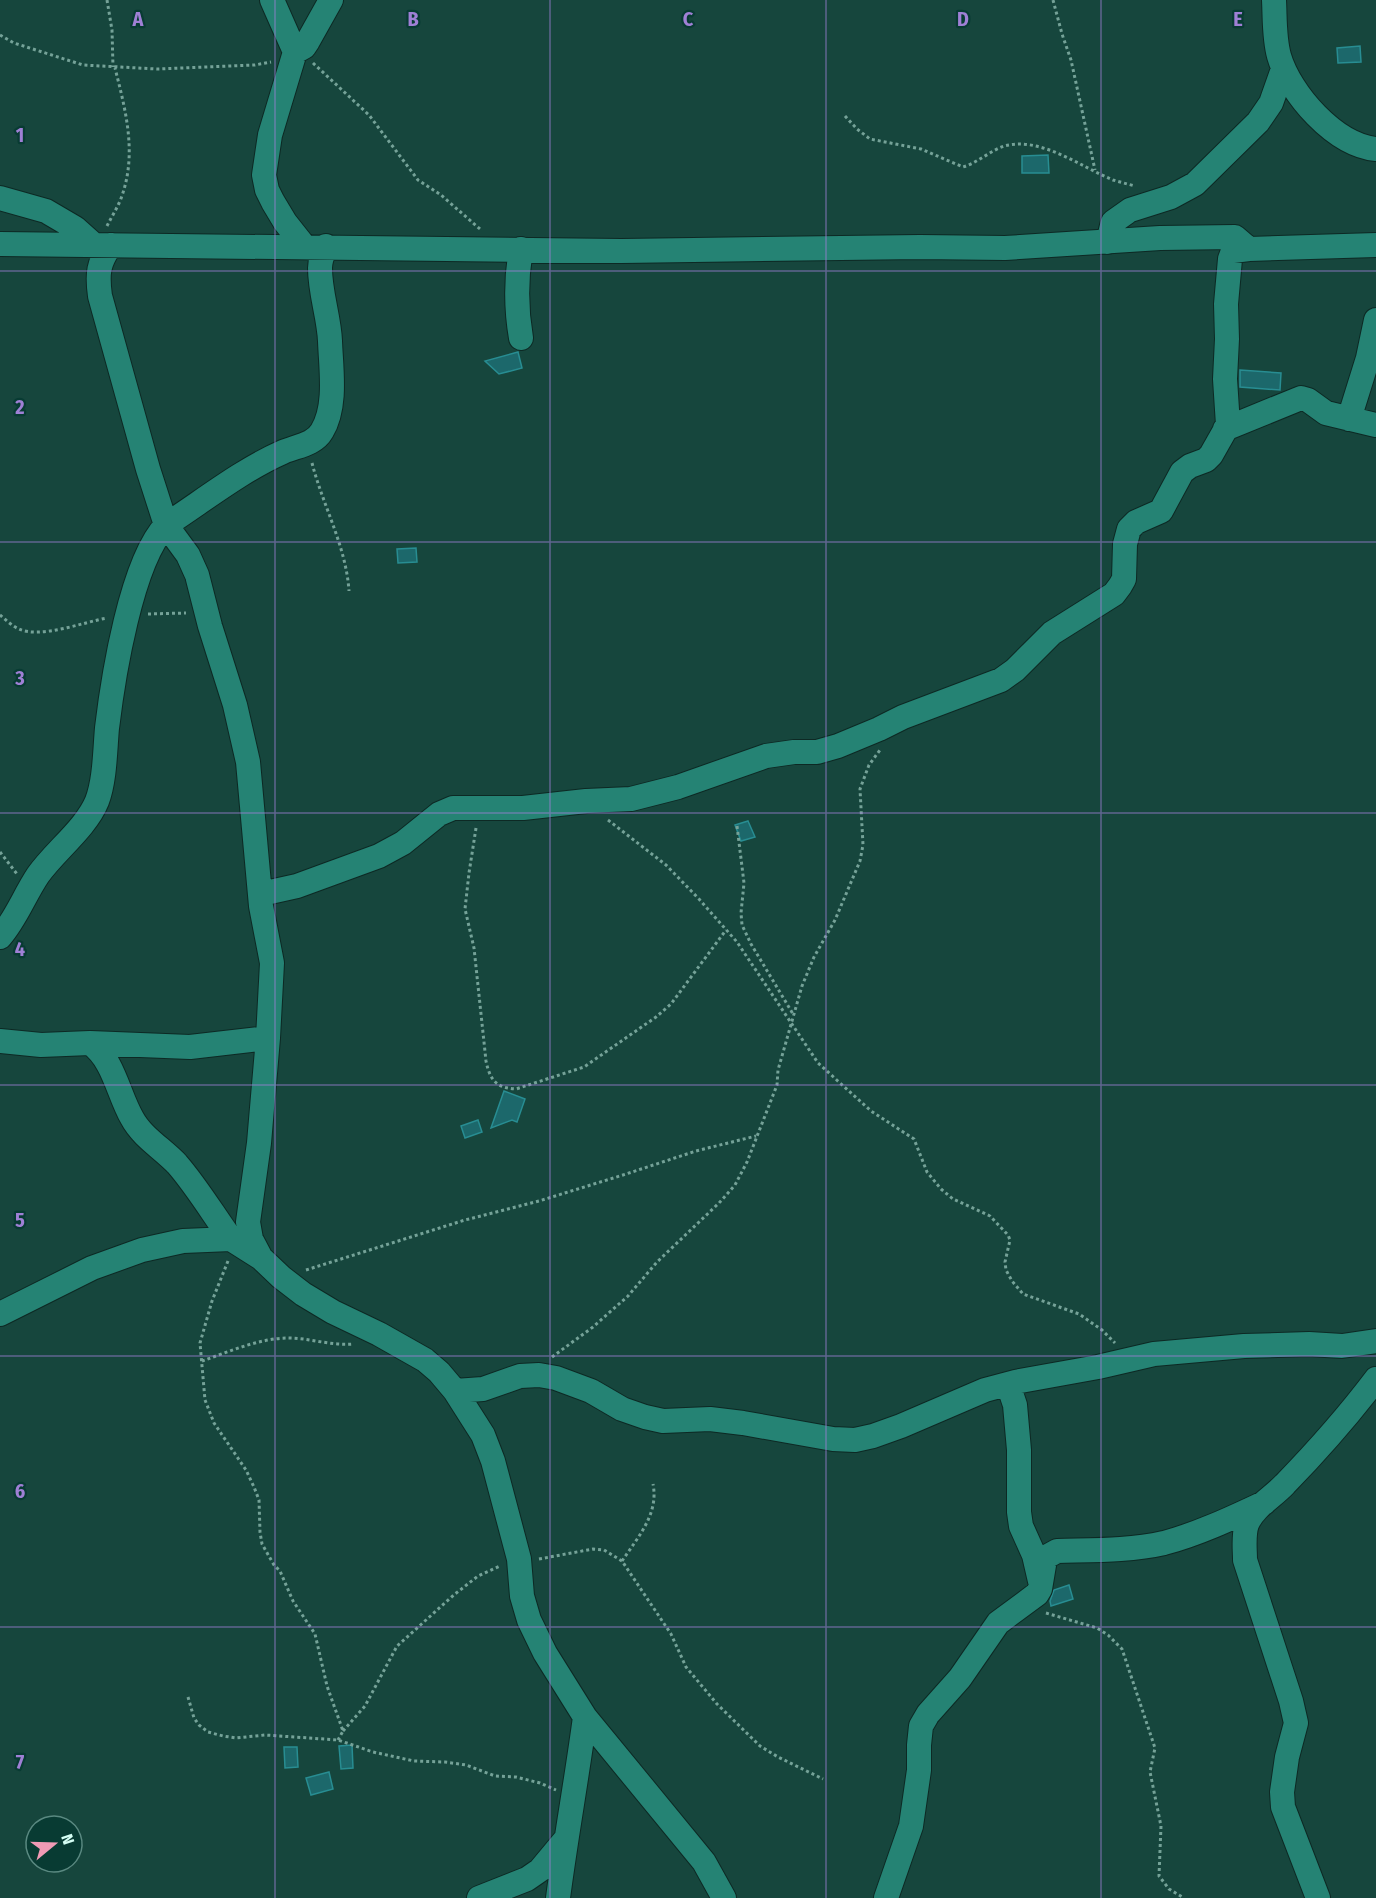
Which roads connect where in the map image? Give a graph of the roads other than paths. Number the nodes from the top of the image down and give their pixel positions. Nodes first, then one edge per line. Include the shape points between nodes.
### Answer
1 (272, 0) edge
2 (331, 0) edge
3 (1274, 0) edge
4 (294, 55) junction
5 (1284, 69) junction
6 (1376, 149) edge
7 (0, 198) edge
8 (1108, 242) junction
9 (0, 244) edge
10 (102, 245) junction
11 (1376, 245) edge
12 (315, 246) junction
13 (511, 249) junction
14 (1249, 249) junction
15 (1376, 320) edge
16 (521, 338) dead end
17 (1348, 419) junction
18 (1376, 425) edge
19 (1225, 429) junction
20 (166, 525) junction
21 (261, 894) junction
22 (0, 937) edge
23 (268, 1038) junction
24 (0, 1041) edge
25 (90, 1043) junction
26 (233, 1241) junction
27 (261, 1258) junction
28 (0, 1314) edge
29 (1376, 1341) edge
30 (1376, 1379) edge
31 (1008, 1384) junction
32 (455, 1391) junction
33 (1264, 1503) junction
34 (1041, 1583) junction
35 (585, 1717) junction
36 (565, 1839) junction
37 (479, 1898) edge
38 (558, 1898) edge
39 (724, 1898) edge
40 (886, 1898) edge
41 (1318, 1898) edge

1 - 4 street
2 - 4 street via 308,42
3 - 5 street via 1275,37
4 - 12 street via 270,135 264,175 279,212
5 - 6 street via 1309,109 1326,125 1357,144
5 - 8 street via 1271,103 1252,128 1195,183 1171,197 1130,210 1113,222
7 - 10 street via 46,211
8 - 13 street via 1005,248
8 - 14 street via 1235,237
9 - 10 street
10 - 12 street
10 - 20 street via 97,279 100,296
11 - 14 street
12 - 13 street
12 - 20 street via 329,326 330,403 321,434 251,469
13 - 16 street via 518,280
14 - 19 street via 1233,251 1230,259
15 - 17 street
17 - 18 street
17 - 19 street via 1326,413 1301,398
19 - 21 street via 1206,459 1182,472 1161,511 1129,529 1124,579 1114,594 1052,633 1001,680 828,749 766,756 632,799 447,810 379,856 297,886
20 - 21 street via 192,562 235,705 248,762
20 - 22 street via 140,575 129,614 111,697 97,801 39,874
21 - 23 street via 272,963
23 - 25 street via 189,1047
23 - 27 street via 248,1222
24 - 25 street via 41,1045
25 - 26 street via 108,1064 138,1128 176,1164
26 - 27 street
26 - 28 street via 183,1241 142,1250 92,1268
27 - 32 street via 303,1294 425,1360
29 - 31 street via 1342,1346 1244,1346 1154,1354
30 - 33 street via 1284,1486
31 - 32 street via 902,1426 855,1440 710,1419 645,1418 591,1391 539,1375 520,1376 483,1389
31 - 34 street via 1015,1405 1019,1512
32 - 35 street via 483,1435 493,1461 519,1559 522,1596 529,1620
33 - 34 street via 1166,1542 1057,1551 1045,1559
33 - 41 street via 1247,1524 1245,1560 1292,1701 1296,1723 1287,1757 1283,1807
34 - 40 street via 1037,1594 998,1623 921,1726 911,1826
35 - 36 street
35 - 39 street via 704,1862
36 - 37 street via 540,1870 527,1879
36 - 38 street

